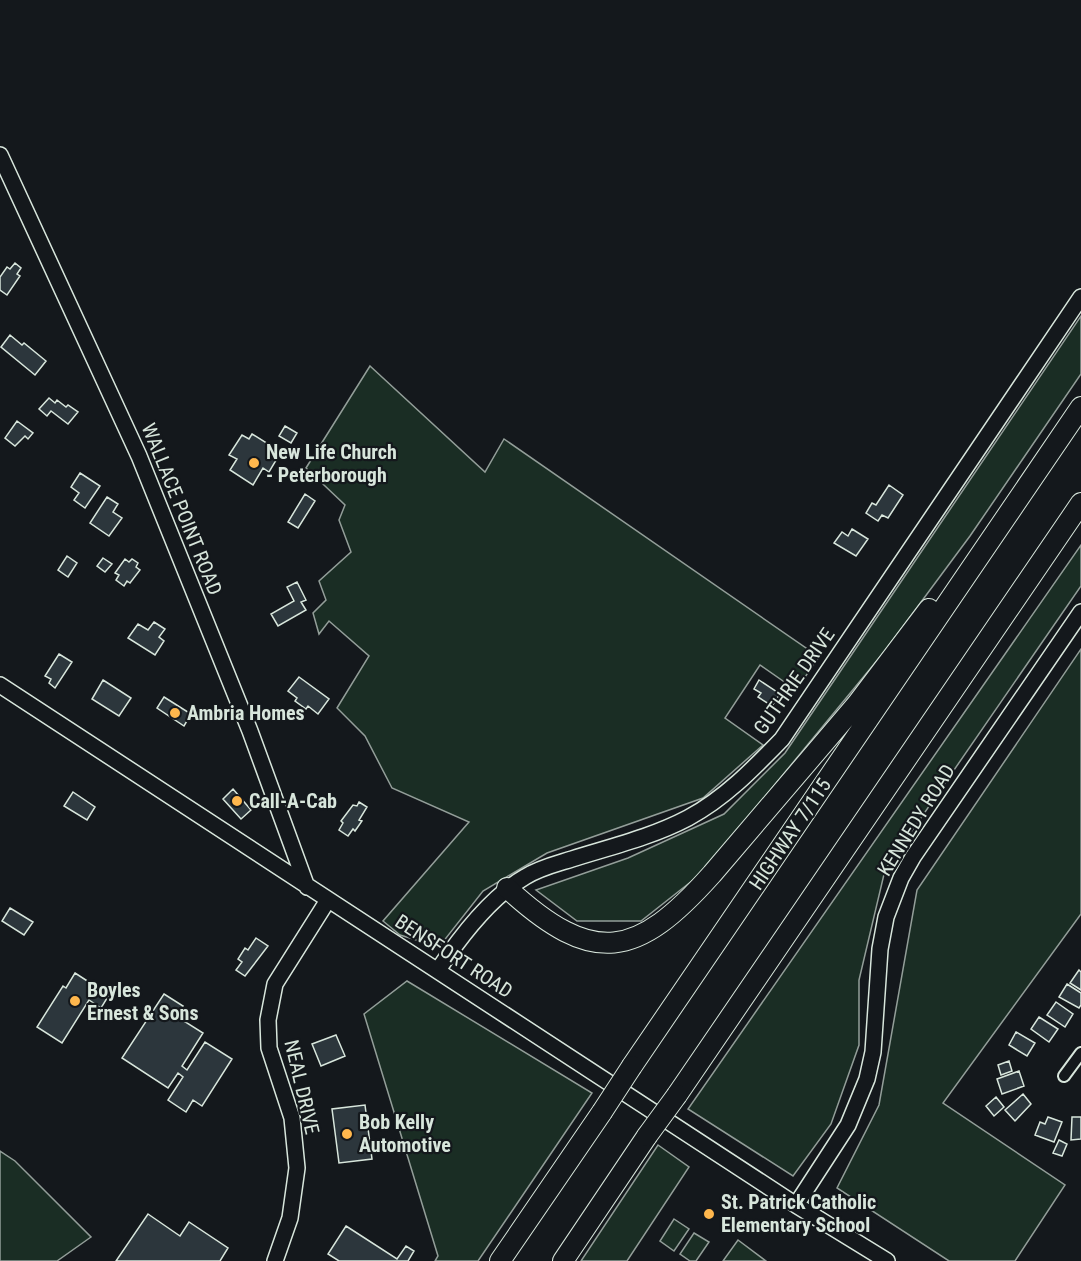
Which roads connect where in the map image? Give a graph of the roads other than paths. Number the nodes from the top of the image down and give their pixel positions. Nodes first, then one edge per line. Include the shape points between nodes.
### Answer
1 (0, 155) edge
2 (1081, 297) edge
3 (1081, 407) edge
4 (1081, 503) edge
5 (1081, 508) edge
6 (1048, 551) junction
7 (979, 558) junction
8 (1081, 612) edge
9 (0, 685) edge
10 (307, 887) junction
11 (507, 888) junction
12 (328, 900) junction
13 (438, 970) junction
14 (1081, 1053) edge
15 (1064, 1076) dead end
16 (796, 1205) junction
17 (275, 1261) edge
18 (500, 1261) edge
19 (563, 1261) edge
20 (887, 1261) edge

1 - 10 street, WALLACE POINT ROAD via 139,456 250,731
2 - 11 street, GUTHRIE DRIVE via 782,739 751,771 686,820 549,866
3 - 7 highway, HIGHWAY 7/115
4 - 6 highway
5 - 6 highway
6 - 19 highway, bridge
7 - 11 highway via 938,596 857,704 712,874 665,922 634,938 612,944 596,943 550,922
7 - 18 highway, HIGHWAY 7/115, bridge
8 - 16 street, KENNEDY ROAD via 901,878 886,917 880,950 873,1052 867,1078 848,1125
9 - 10 street, BENSFORT ROAD
10 - 12 street, BENSFORT ROAD
11 - 13 street, GUTHRIE DRIVE
12 - 13 street, BENSFORT ROAD
12 - 17 street, NEAL DRIVE via 275,984 268,1020 268,1048 292,1118 297,1168 290,1218
13 - 16 street, BENSFORT ROAD
14 - 15 street
16 - 20 street, BENSFORT ROAD

